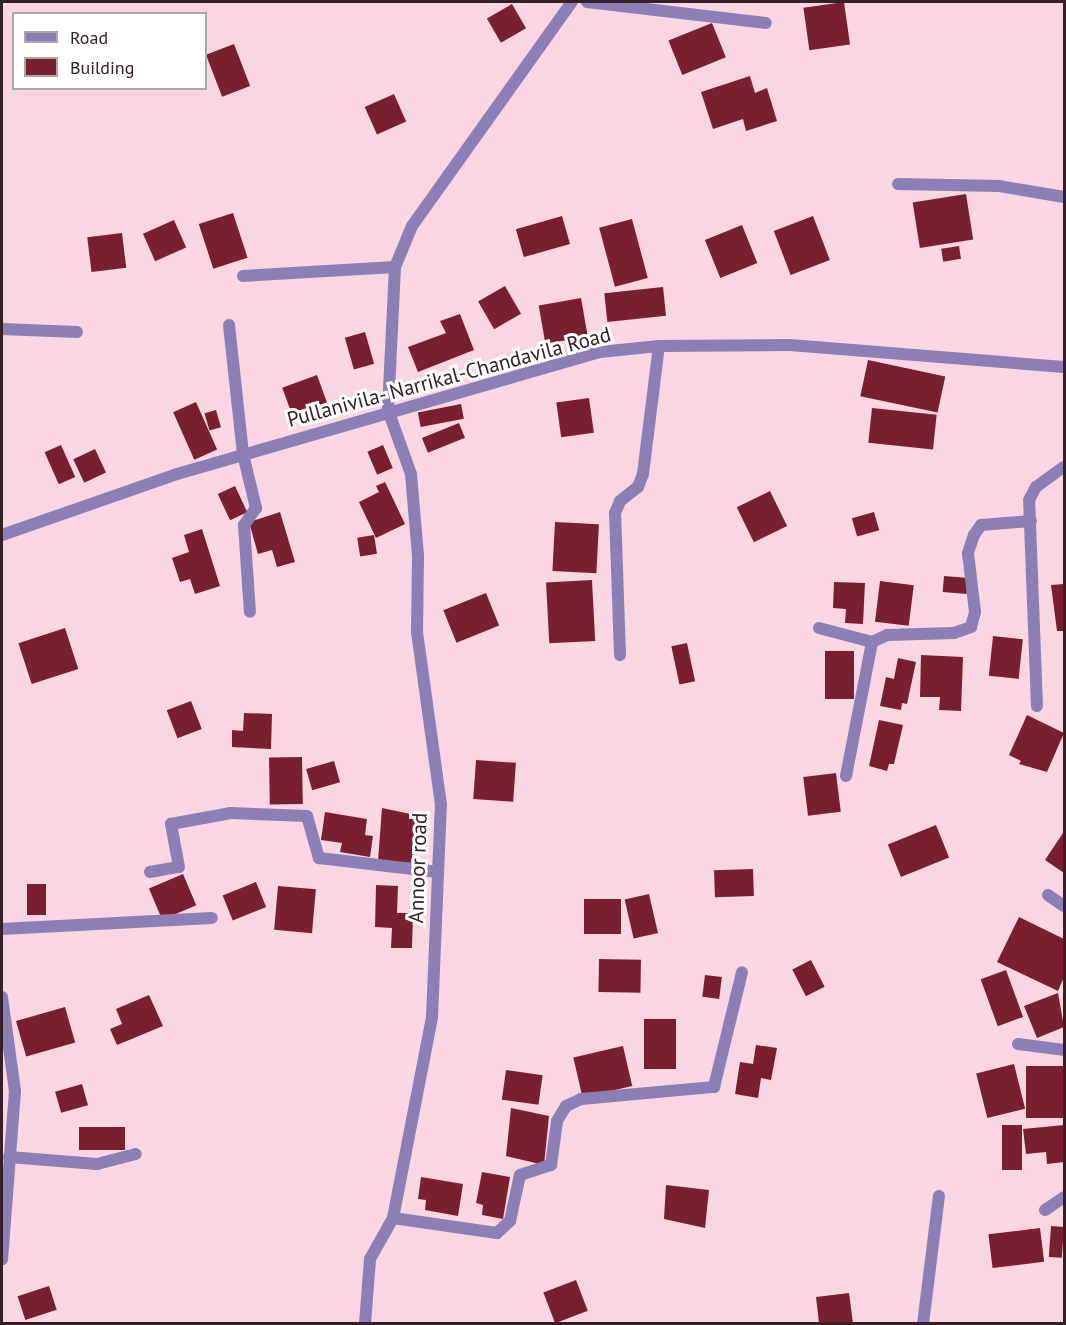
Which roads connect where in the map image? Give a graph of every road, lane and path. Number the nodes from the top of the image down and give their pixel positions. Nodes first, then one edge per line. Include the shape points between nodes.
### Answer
1 (572, 2) edge
2 (586, 2) edge
3 (766, 23) dead end
4 (898, 184) dead end
5 (1065, 197) edge
6 (395, 267) junction
7 (243, 276) dead end
8 (229, 325) dead end
9 (2, 329) edge
10 (77, 332) dead end
11 (660, 346) junction
12 (1065, 367) edge
13 (388, 410) junction
14 (243, 454) junction
15 (1065, 467) edge
16 (1031, 521) junction
17 (2, 536) edge
18 (250, 612) dead end
19 (819, 628) dead end
20 (872, 642) junction
21 (620, 655) dead end
22 (1037, 706) dead end
23 (846, 776) dead end
24 (150, 872) dead end
25 (438, 872) junction
26 (1048, 895) dead end
27 (1065, 906) edge
28 (212, 918) dead end
29 (2, 929) edge
30 (742, 972) dead end
31 (2, 998) edge
32 (1018, 1044) dead end
33 (1065, 1050) edge
34 (136, 1154) dead end
35 (9, 1157) junction
36 (939, 1196) dead end
37 (1065, 1197) edge
38 (1045, 1210) dead end
39 (393, 1218) junction
40 (2, 1259) edge
41 (365, 1323) edge
42 (922, 1323) edge

1 - 6 street via 412,226
2 - 3 street
4 - 5 street via 999,186
6 - 7 street
6 - 13 street
8 - 14 street
9 - 10 street
11 - 12 street, Pullanivila- Narrikal-Chandavila Road via 790,345 1035,368
11 - 13 street, Pullanivila- Narrikal-Chandavila Road via 600,352
11 - 21 street via 643,474 638,487 620,501 615,513
13 - 14 street, Pullanivila- Narrikal-Chandavila Road
13 - 25 street, Annoor road via 411,474 418,556 417,632 441,805
14 - 17 street, Pullanivila- Narrikal-Chandavila Road
14 - 18 street via 256,508 244,525
15 - 16 street via 1036,488 1029,500
16 - 20 street via 981,525 974,535 968,553 975,612 971,627 954,633 887,636
16 - 22 street
19 - 20 street
20 - 23 street
24 - 25 street via 179,867 171,824 231,813 307,816 319,858
25 - 39 street, Annoor road via 432,1017
26 - 27 street
28 - 29 street
30 - 39 street via 714,1087 580,1099 566,1106 557,1121 551,1165 520,1175 510,1221 497,1233
31 - 35 street via 15,1091
32 - 33 street
34 - 35 street via 97,1164
35 - 40 street
36 - 42 street
37 - 38 street
39 - 41 street, Annoor road via 370,1259

